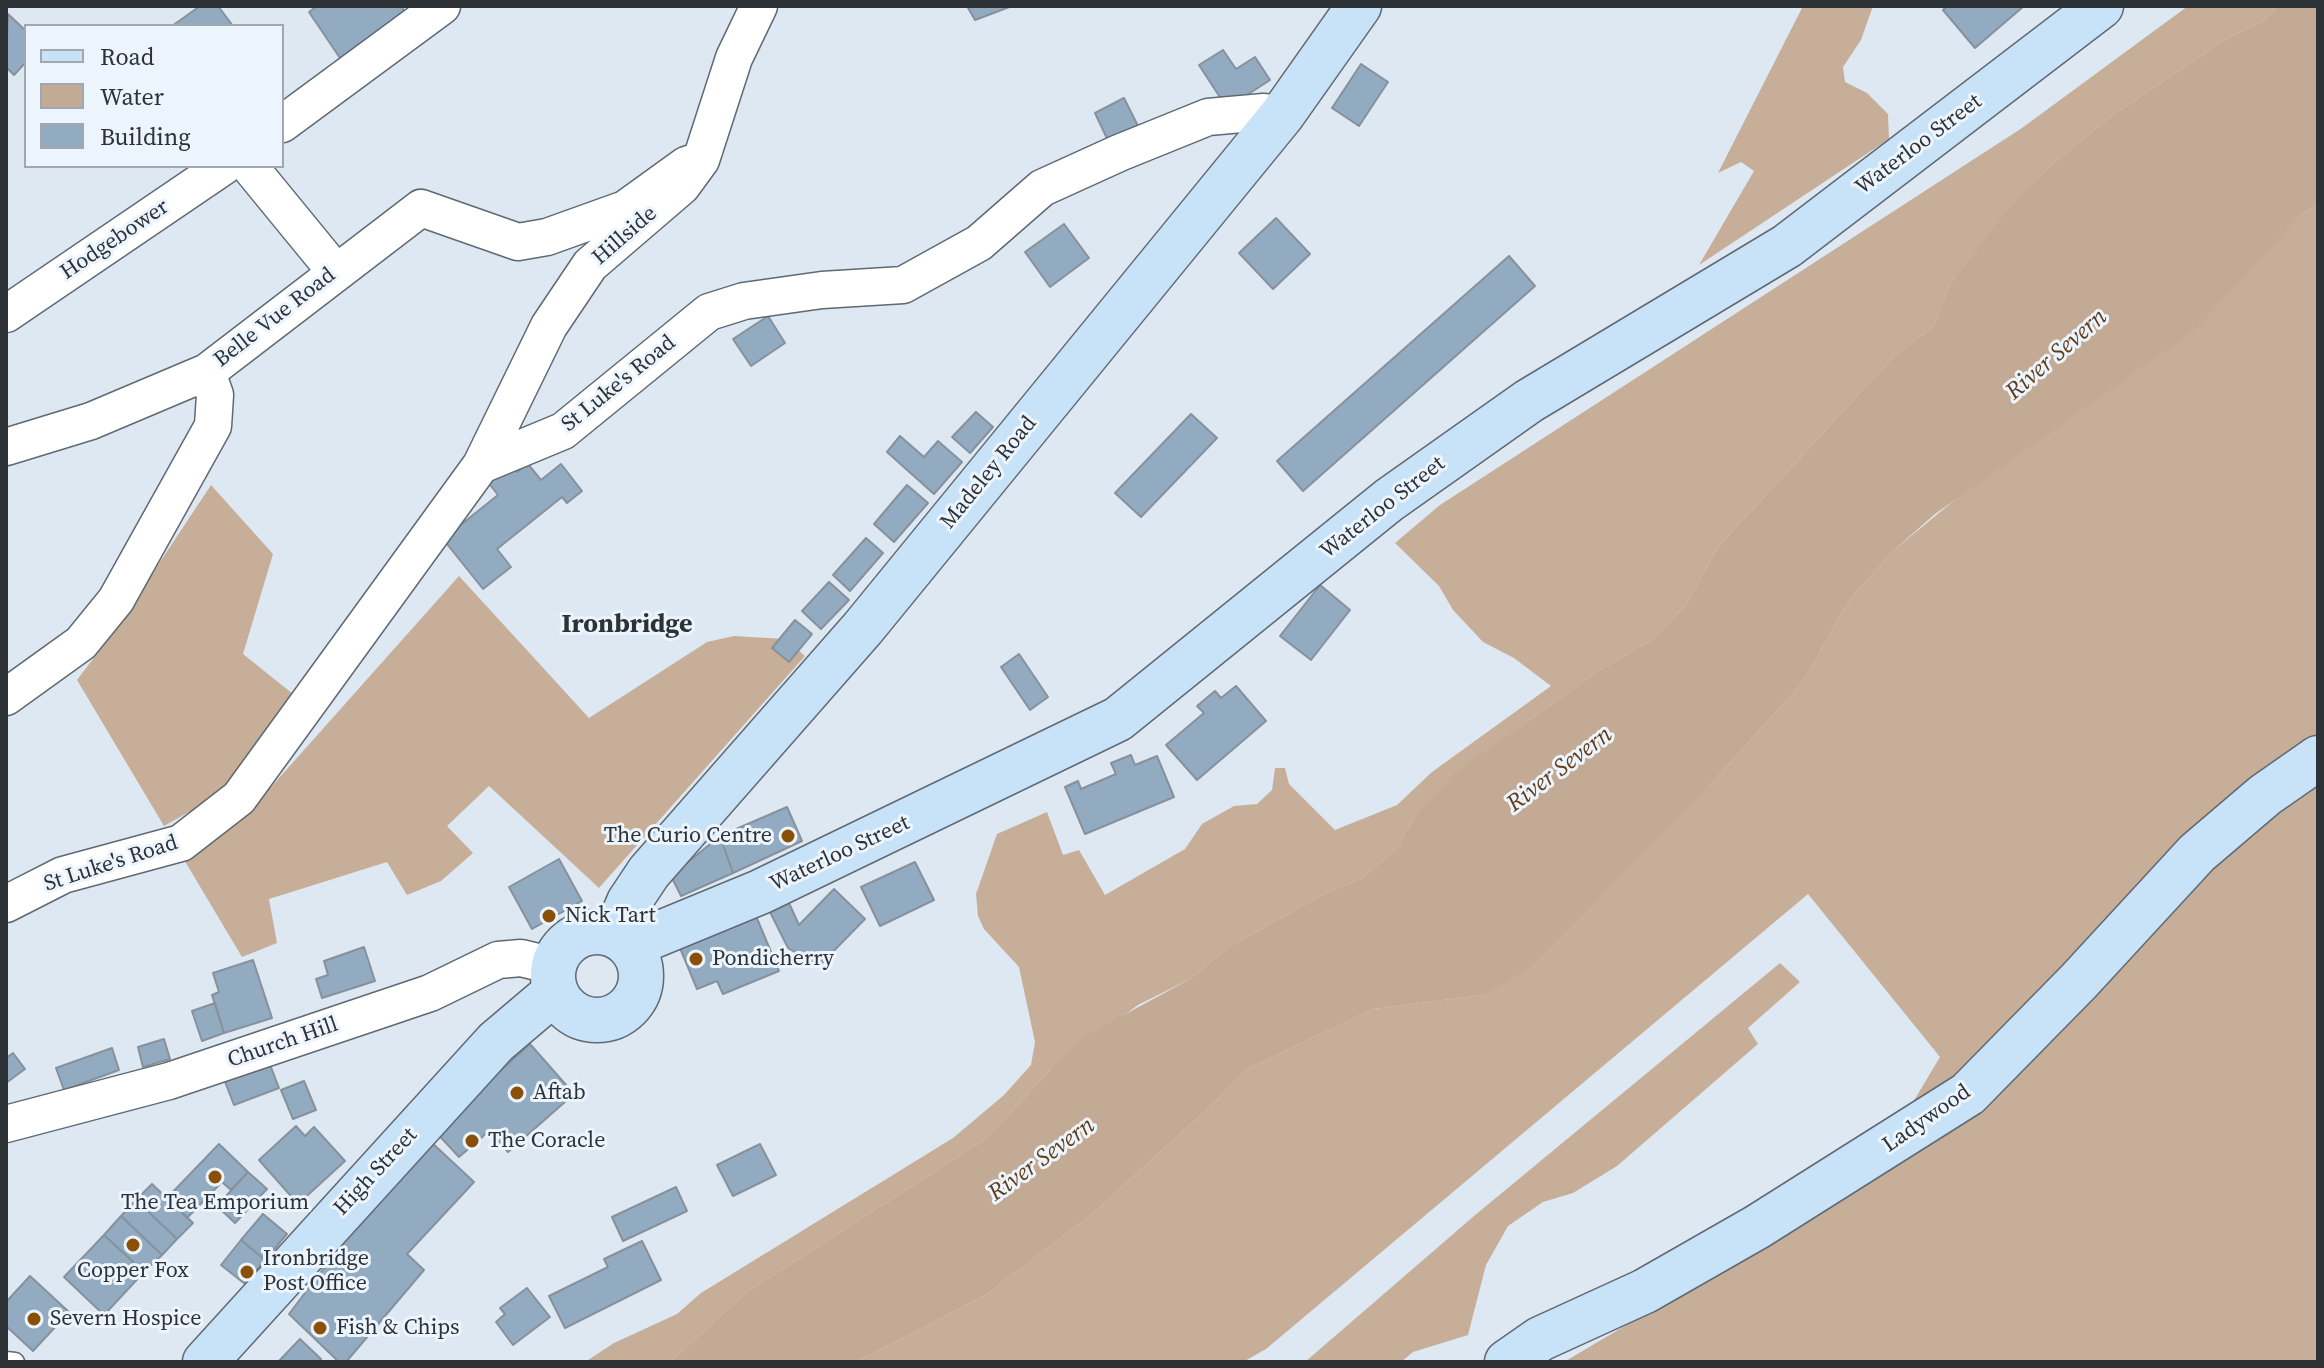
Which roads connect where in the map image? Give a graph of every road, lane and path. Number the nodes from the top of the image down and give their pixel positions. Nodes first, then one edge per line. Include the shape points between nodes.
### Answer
1 (442, 6) edge
2 (759, 6) edge
3 (1359, 6) edge
4 (2101, 6) edge
5 (1282, 115) junction
6 (284, 123) edge
7 (701, 160) junction
8 (221, 168) edge
9 (251, 168) edge
10 (335, 271) junction
11 (6, 314) edge
12 (207, 372) junction
13 (6, 447) edge
14 (481, 465) junction
15 (6, 697) edge
16 (2318, 758) edge
17 (6, 904) edge
18 (622, 941) junction
19 (555, 979) junction
20 (6, 1124) edge
21 (6, 1361) edge
22 (15, 1362) edge
23 (205, 1362) edge
24 (1507, 1362) edge

1 - 6 street
2 - 7 street, Hillside via 734,58
3 - 5 main road, Madeley Road
4 - 18 main road, Waterloo Street via 1787,246 1529,401 1389,500 1118,719 760,892
5 - 14 street, St Luke's Road via 1208,117 1119,153 1042,188 979,243 903,285 822,290 744,301 709,312 563,431
5 - 18 main road, Madeley Road via 863,628 649,872 629,902
7 - 10 street, Belle Vue Road via 625,209 518,242 421,208
7 - 14 street, Hillside via 682,186 590,265 549,326
8 - 11 street, Hodgebower
9 - 10 street
10 - 12 street, Belle Vue Road
12 - 13 street via 91,421
12 - 15 street, Belle Vue Road via 215,395 213,426 116,600 81,643
14 - 17 street, St Luke's Road via 239,798 181,843 63,875
16 - 24 main road, Ladywood via 2197,853 1968,1094 1757,1227 1645,1291 1540,1339
18 - 19 main road via 589,932 577,936 558,954
18 - 19 main road via 641,971 635,999 614,1017 586,1019 562,1004
19 - 20 street, Church Hill via 521,958 498,960 430,993 169,1081
19 - 23 main road, High Street
21 - 22 lane

